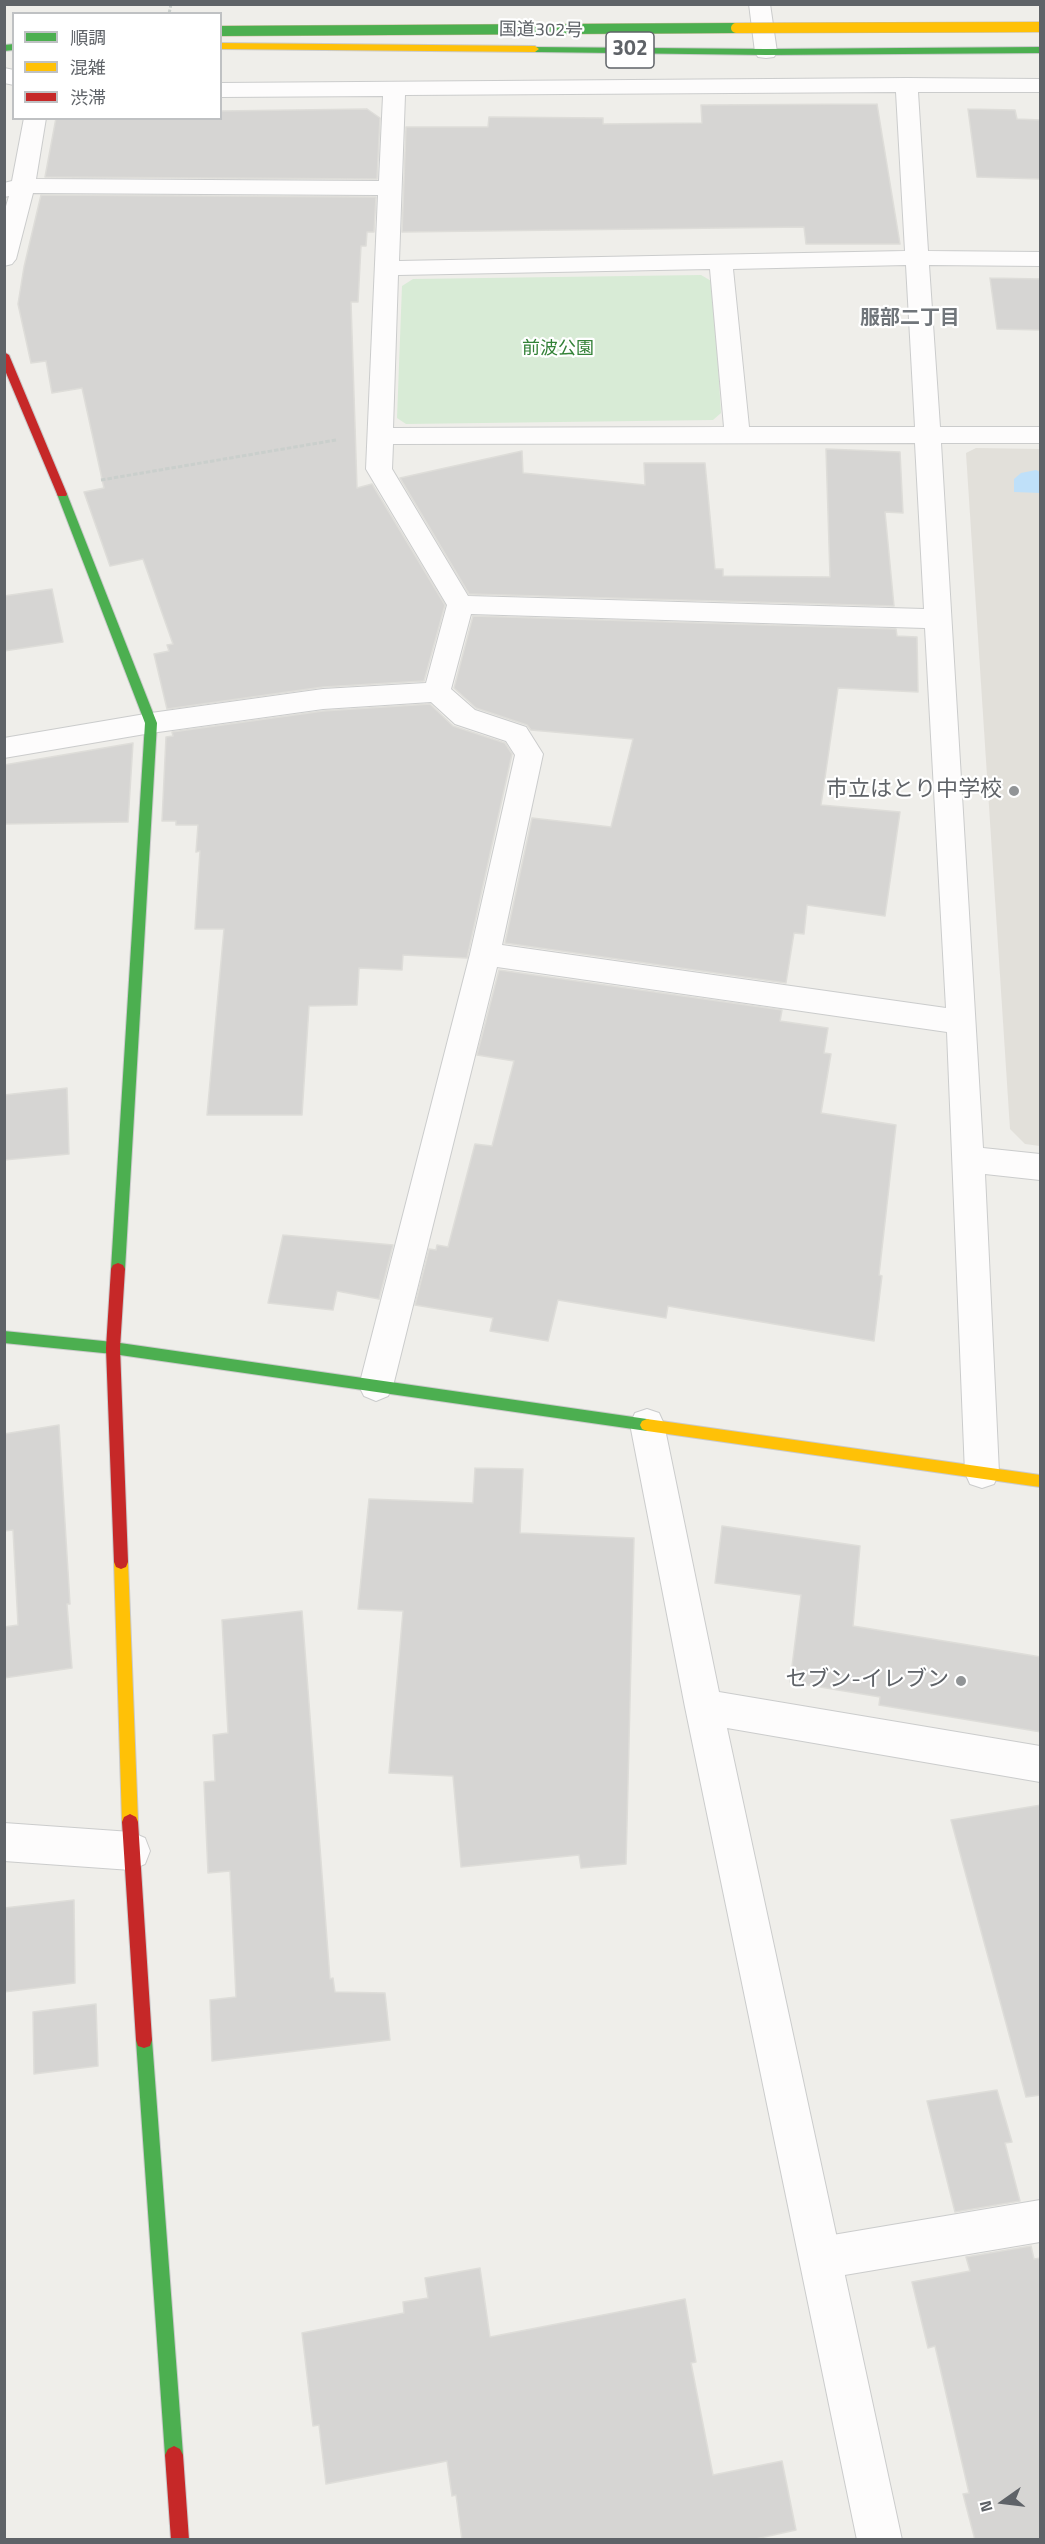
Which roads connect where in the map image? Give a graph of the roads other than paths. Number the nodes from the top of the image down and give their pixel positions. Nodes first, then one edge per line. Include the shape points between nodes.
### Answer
1 (759, 4) edge
2 (1041, 27) edge
3 (222, 31) edge
4 (222, 46) edge
5 (1041, 50) edge
6 (766, 52) junction
7 (907, 85) junction
8 (1041, 85) edge
9 (394, 88) junction
10 (222, 90) edge
11 (34, 120) edge
12 (14, 188) edge
13 (390, 189) junction
14 (918, 258) junction
15 (4, 259) edge
16 (1041, 259) edge
17 (721, 262) junction
18 (387, 268) junction
19 (4, 356) edge
20 (929, 433) junction
21 (382, 434) junction
22 (737, 434) junction
23 (1041, 435) edge
24 (460, 605) junction
25 (939, 619) junction
26 (437, 692) junction
27 (151, 723) junction
28 (4, 748) edge
29 (485, 954) junction
30 (962, 1022) junction
31 (969, 1159) junction
32 (1041, 1167) edge
33 (4, 1337) edge
34 (113, 1348) junction
35 (376, 1386) junction
36 (647, 1424) junction
37 (982, 1473) junction
38 (1041, 1481) edge
39 (704, 1707) junction
40 (1041, 1764) edge
41 (4, 1842) edge
42 (132, 1851) junction
43 (1041, 2221) edge
44 (821, 2258) junction
45 (180, 2540) edge
46 (880, 2540) edge

1 - 6 street
2 - 3 main road, bridge
4 - 6 main road, 国道302号 / 302
5 - 6 main road, 国道302号 / 302
7 - 8 street
7 - 9 street
7 - 14 street
9 - 10 street
9 - 13 street
11 - 12 street
12 - 13 street
12 - 15 street
13 - 18 street
14 - 16 street
14 - 17 street
14 - 20 street
17 - 18 street
17 - 22 street
18 - 21 street
19 - 27 main road
20 - 22 street
20 - 23 street
20 - 25 street
21 - 22 street
21 - 24 street via 379,469
24 - 25 street
24 - 26 street
25 - 30 street
26 - 27 street via 323,699
26 - 29 street via 465,717 516,734 529,754
27 - 28 street
27 - 34 main road
29 - 30 street
29 - 35 street
30 - 31 street
31 - 32 street
31 - 37 street
33 - 34 main road
34 - 35 main road
34 - 42 main road
35 - 36 main road
36 - 37 main road
36 - 39 street
37 - 38 main road
39 - 40 street
39 - 44 street
41 - 42 street
42 - 45 main road
43 - 44 street
44 - 46 street

